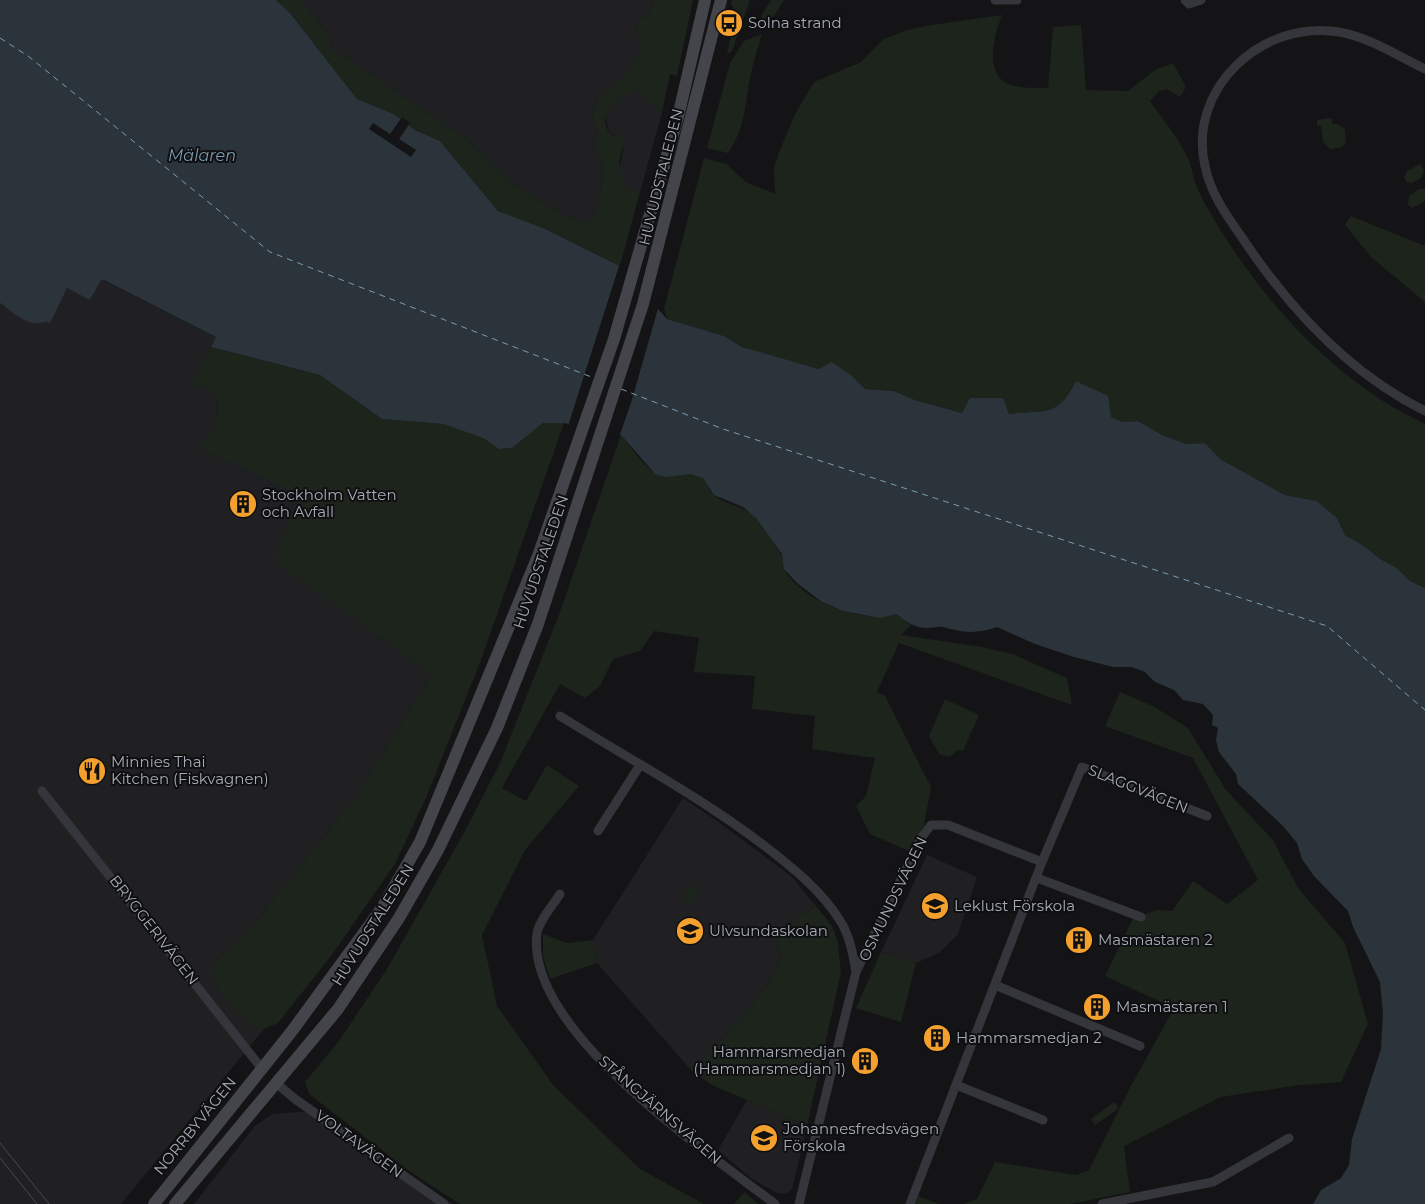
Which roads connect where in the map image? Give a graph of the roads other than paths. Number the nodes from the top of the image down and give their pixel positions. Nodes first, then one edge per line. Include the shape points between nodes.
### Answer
1 (705, 0) edge
2 (721, 0) edge
3 (995, 0) edge
4 (1017, 0) edge
5 (1185, 0) edge
6 (1201, 0) edge
7 (1425, 70) edge
8 (1425, 411) edge
9 (560, 716) dead end
10 (640, 765) junction
11 (42, 791) dead end
12 (1206, 816) dead end
13 (598, 831) dead end
14 (1042, 862) junction
15 (1037, 878) junction
16 (560, 894) dead end
17 (1141, 917) dead end
18 (856, 972) junction
19 (995, 985) junction
20 (1140, 1046) dead end
21 (263, 1070) junction
22 (276, 1083) junction
23 (956, 1085) junction
24 (1043, 1120) dead end
25 (1289, 1138) dead end
26 (154, 1204) edge
27 (175, 1204) edge
28 (444, 1204) edge
29 (775, 1204) edge
30 (799, 1204) edge
31 (910, 1204) edge
32 (1102, 1204) edge

1 - 21 main road, HUVUDSTALEDEN via 678,117 614,339 516,613 424,833 402,875 382,908
2 - 22 main road, HUVUDSTALEDEN via 643,304 538,624 496,728 438,850 399,918 338,1009
3 - 4 street
5 - 6 street via 1189,4
7 - 8 street via 1358,36 1322,30 1290,34 1258,47 1225,76 1210,103 1202,151 1212,189 1227,216 1282,293 1325,339 1372,380
9 - 10 street
10 - 13 street
10 - 18 street via 730,821 813,887 841,922 851,946
11 - 21 street, BRYGGERIVÄGEN
12 - 14 street, SLAGGVÄGEN via 1082,767
14 - 15 street
14 - 18 street, OSMUNDSVÄGEN via 948,825 930,825
15 - 17 street
15 - 19 street
16 - 29 street, STÅNGJÄRNSVÄGEN via 537,931 537,958 547,988 564,1018 618,1077 670,1123
18 - 30 street
19 - 20 street
19 - 23 street
21 - 22 main road
21 - 26 main road, NORRBYVÄGEN
22 - 27 main road
22 - 28 street, VOLTAVÄGEN
23 - 24 street
23 - 31 street
25 - 32 street via 1213,1182

